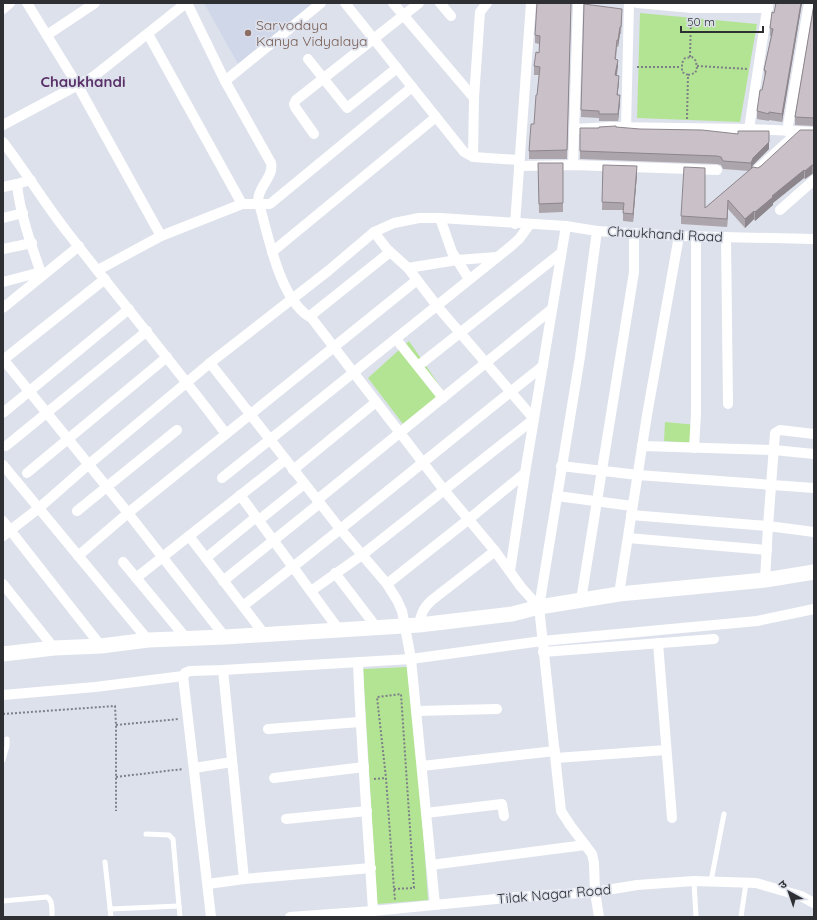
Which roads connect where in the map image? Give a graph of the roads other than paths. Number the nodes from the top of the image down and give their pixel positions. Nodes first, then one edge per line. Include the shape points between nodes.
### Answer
1 (10, 3) edge
2 (27, 3) edge
3 (95, 3) edge
4 (187, 3) edge
5 (322, 3) edge
6 (345, 3) edge
7 (393, 3) edge
8 (419, 3) edge
9 (440, 3) edge
10 (487, 3) edge
11 (531, 3) edge
12 (578, 3) edge
13 (629, 3) edge
14 (637, 3) edge
15 (809, 3) edge
16 (650, 4) edge
17 (768, 6) edge
18 (3, 9) edge
19 (403, 16) junction
20 (451, 16) dead end
21 (148, 34) junction
22 (47, 35) junction
23 (374, 39) junction
24 (308, 59) dead end
25 (397, 68) junction
26 (324, 78) junction
27 (225, 81) junction
28 (78, 86) junction
29 (412, 87) junction
30 (474, 98) junction
31 (436, 117) junction
32 (3, 126) edge
33 (574, 128) junction
34 (626, 128) junction
35 (749, 129) junction
36 (787, 131) junction
37 (798, 131) junction
38 (814, 132) edge
39 (314, 134) dead end
40 (3, 142) edge
41 (8, 156) edge
42 (473, 157) junction
43 (519, 163) junction
44 (573, 165) junction
45 (717, 170) dead end
46 (757, 170) edge
47 (31, 180) junction
48 (814, 180) edge
49 (17, 184) junction
50 (3, 187) edge
51 (242, 204) junction
52 (260, 205) junction
53 (780, 210) dead end
54 (23, 213) junction
55 (3, 218) edge
56 (440, 218) junction
57 (516, 224) junction
58 (530, 224) junction
59 (566, 226) junction
60 (597, 231) junction
61 (374, 232) junction
62 (634, 233) junction
63 (162, 236) junction
64 (679, 236) junction
65 (696, 236) junction
66 (726, 237) junction
67 (814, 240) edge
68 (32, 243) junction
69 (79, 246) junction
70 (3, 249) edge
71 (272, 252) junction
72 (390, 252) junction
73 (561, 253) junction
74 (497, 257) junction
75 (457, 260) junction
76 (408, 268) junction
77 (98, 270) junction
78 (42, 274) junction
79 (105, 279) junction
80 (469, 279) junction
81 (417, 280) junction
82 (3, 282) edge
83 (292, 299) junction
84 (436, 306) junction
85 (3, 308) edge
86 (129, 309) junction
87 (552, 309) junction
88 (310, 316) junction
89 (147, 331) junction
90 (460, 333) junction
91 (396, 339) junction
92 (334, 346) junction
93 (167, 357) junction
94 (3, 360) edge
95 (210, 363) junction
96 (486, 363) junction
97 (418, 366) junction
98 (543, 366) junction
99 (354, 372) junction
100 (187, 382) junction
101 (29, 391) junction
102 (510, 392) junction
103 (443, 398) junction
104 (376, 402) junction
105 (728, 404) dead end
106 (3, 412) edge
107 (46, 413) junction
108 (249, 414) junction
109 (534, 419) junction
110 (177, 430) dead end
111 (400, 433) junction
112 (226, 434) junction
113 (814, 434) edge
114 (67, 439) junction
115 (270, 440) junction
116 (6, 446) dead end
117 (642, 446) junction
118 (694, 448) junction
119 (774, 450) junction
120 (814, 454) edge
121 (285, 460) junction
122 (422, 462) junction
123 (3, 465) edge
124 (88, 465) junction
125 (561, 466) junction
126 (293, 470) junction
127 (602, 471) junction
128 (27, 472) dead end
129 (525, 473) junction
130 (638, 475) junction
131 (222, 478) dead end
132 (304, 484) junction
133 (771, 485) junction
134 (106, 486) junction
135 (814, 488) edge
136 (444, 490) junction
137 (240, 496) junction
138 (557, 496) junction
139 (597, 501) junction
140 (318, 502) junction
141 (39, 508) junction
142 (77, 511) dead end
143 (631, 511) junction
144 (128, 513) junction
145 (258, 519) junction
146 (469, 519) junction
147 (3, 521) edge
148 (768, 526) junction
149 (341, 530) junction
150 (814, 532) edge
151 (7, 533) edge
152 (189, 536) junction
153 (628, 538) junction
154 (273, 540) junction
155 (767, 550) junction
156 (495, 551) junction
157 (362, 555) junction
158 (78, 556) junction
159 (163, 557) junction
160 (206, 558) junction
161 (123, 562) dead end
162 (294, 567) junction
163 (510, 571) junction
164 (814, 572) edge
165 (335, 573) junction
166 (136, 578) junction
167 (765, 580) junction
168 (223, 581) junction
169 (3, 584) edge
170 (387, 584) junction
171 (311, 591) junction
172 (619, 594) junction
173 (581, 600) junction
174 (243, 606) junction
175 (540, 607) junction
176 (814, 608) edge
177 (419, 625) junction
178 (404, 626) junction
179 (377, 628) junction
180 (339, 630) junction
181 (265, 635) junction
182 (225, 637) junction
183 (186, 638) junction
184 (714, 639) dead end
185 (148, 640) junction
186 (658, 642) junction
187 (101, 646) junction
188 (543, 646) junction
189 (54, 648) junction
190 (5, 651) edge
191 (411, 659) junction
192 (358, 662) junction
193 (223, 670) junction
194 (183, 676) junction
195 (3, 695) edge
196 (497, 709) dead end
197 (416, 711) junction
198 (360, 722) junction
199 (268, 729) dead end
200 (7, 739) dead end
201 (666, 750) junction
202 (555, 755) junction
203 (3, 760) edge
204 (232, 762) junction
205 (422, 766) junction
206 (364, 767) junction
207 (194, 768) junction
208 (274, 778) dead end
209 (367, 811) junction
210 (426, 813) junction
211 (724, 814) dead end
212 (504, 816) dead end
213 (672, 818) dead end
214 (286, 819) dead end
215 (146, 834) dead end
216 (585, 845) junction
217 (105, 862) dead end
218 (431, 865) junction
219 (370, 868) junction
220 (244, 880) junction
221 (694, 881) junction
222 (711, 881) junction
223 (746, 882) junction
224 (208, 884) junction
225 (595, 892) junction
226 (3, 901) edge
227 (814, 903) edge
228 (435, 905) junction
229 (179, 906) junction
230 (110, 909) junction
231 (373, 911) junction
232 (392, 913) edge
233 (350, 915) edge
234 (52, 917) edge
235 (110, 917) edge
236 (180, 917) edge
237 (211, 917) edge
238 (290, 917) edge
239 (304, 917) edge
240 (599, 917) edge
241 (696, 917) edge
242 (741, 917) edge

1 - 18 street
2 - 22 street
3 - 22 street
4 - 21 street
4 - 27 street
5 - 27 street
6 - 23 street
7 - 19 street
8 - 19 street
9 - 20 street
10 - 30 street via 480,12
11 - 43 street
12 - 33 street
13 - 34 street
14 - 16 street
15 - 36 street
16 - 17 street via 692,8
17 - 35 street
19 - 23 street
19 - 30 street
21 - 28 street
21 - 51 street
22 - 28 street
23 - 25 street
23 - 26 street
24 - 26 street
25 - 26 street via 347,108
25 - 29 street
26 - 39 street via 294,104
27 - 52 street via 271,163 271,172 259,191
28 - 32 street
28 - 63 street
29 - 31 street
29 - 52 street via 270,204
30 - 42 street
31 - 42 street via 464,152
31 - 71 street
33 - 34 street
33 - 44 street
34 - 35 street
35 - 36 street
36 - 37 street
37 - 38 street
37 - 46 street
40 - 41 street
41 - 47 street
42 - 43 street
43 - 44 street
43 - 57 street
44 - 45 street
47 - 49 street
47 - 69 street
48 - 53 street
49 - 50 street
49 - 54 street
51 - 52 street
51 - 63 street
52 - 71 street
54 - 55 street
54 - 68 street
56 - 57 street, Chaukhandi Road
56 - 61 street, Chaukhandi Road via 419,218 394,223
56 - 75 street
57 - 58 street, Chaukhandi Road
58 - 59 street, Chaukhandi Road
58 - 74 street via 519,239
59 - 60 street, Chaukhandi Road
59 - 73 street
60 - 62 street, Chaukhandi Road
60 - 125 street via 580,356
61 - 72 street
61 - 83 street, Chaukhandi Road
62 - 64 street, Chaukhandi Road
62 - 127 street via 634,272
63 - 77 street
64 - 65 street, Chaukhandi Road
64 - 117 street
65 - 66 street, Chaukhandi Road
65 - 118 street
66 - 67 street, Chaukhandi Road
66 - 105 street
68 - 70 street
68 - 78 street
69 - 77 street
69 - 78 street
71 - 83 street
72 - 76 street
72 - 88 street
73 - 87 street
73 - 90 street
74 - 75 street
74 - 80 street
75 - 76 street
75 - 80 street
76 - 81 street
77 - 79 street
78 - 82 street
78 - 85 street
79 - 86 street
79 - 94 street
80 - 84 street
81 - 84 street
81 - 92 street
83 - 88 street via 306,315
83 - 95 street, Chaukhandi Road
84 - 90 street
84 - 91 street
86 - 89 street
86 - 101 street
87 - 96 street
87 - 98 street
88 - 92 street
89 - 93 street
89 - 107 street
90 - 96 street
90 - 97 street
91 - 97 street
91 - 99 street
92 - 99 street
92 - 108 street
93 - 100 street
93 - 114 street
94 - 101 street
95 - 100 street, Chaukhandi Road
95 - 108 street
96 - 102 street
96 - 103 street
97 - 103 street
98 - 102 street
98 - 109 street
99 - 104 street
99 - 115 street
100 - 112 street
100 - 124 street, Chaukhandi Road
101 - 106 street
101 - 107 street
102 - 109 street
102 - 122 street
103 - 111 street
104 - 111 street
104 - 126 street
107 - 114 street
107 - 116 street
108 - 112 street
108 - 115 street
109 - 129 street
109 - 136 street
110 - 134 street
111 - 122 street
111 - 140 street
112 - 144 street
113 - 119 street via 778,431
114 - 124 street
114 - 128 street
115 - 121 street
115 - 131 street
117 - 118 street
117 - 130 street
118 - 119 street
119 - 120 street
119 - 133 street
121 - 126 street
121 - 137 street
122 - 136 street
122 - 149 street
123 - 141 street
124 - 134 street
124 - 141 street, Chaukhandi Road
125 - 127 street
125 - 138 street
126 - 132 street
127 - 130 street
127 - 139 street
129 - 146 street
129 - 163 street
130 - 133 street
130 - 143 street
132 - 140 street
132 - 145 street
133 - 135 street
133 - 148 street
134 - 142 street
134 - 144 street
136 - 146 street
136 - 157 street
137 - 145 street
137 - 152 street
138 - 139 street
138 - 175 street
139 - 143 street
139 - 173 street
140 - 149 street
140 - 154 street
141 - 151 street, Chaukhandi Road
141 - 158 street
143 - 148 street
143 - 153 street
144 - 158 street
144 - 159 street
145 - 154 street
145 - 160 street
146 - 156 street
146 - 170 street
147 - 151 street
148 - 150 street
148 - 155 street
149 - 157 street
149 - 162 street
151 - 187 street via 28,552
152 - 159 street
152 - 160 street
153 - 155 street
153 - 172 street
154 - 162 street
154 - 168 street
155 - 167 street
156 - 163 street
156 - 177 street via 425,607
157 - 165 street
157 - 170 street
158 - 185 street
159 - 166 street
159 - 182 street
160 - 168 street
161 - 166 street
162 - 171 street
162 - 174 street
163 - 175 street
164 - 167 street
165 - 171 street
165 - 179 street
166 - 183 street
167 - 172 street
168 - 174 street
169 - 189 street
170 - 178 street via 402,611
171 - 180 street
172 - 173 street
173 - 175 street
174 - 181 street
175 - 177 street via 512,614
175 - 188 street
176 - 188 street via 757,621
177 - 178 street
178 - 179 street
178 - 191 street
179 - 180 street
180 - 181 street
181 - 182 street
182 - 183 street
183 - 185 street
184 - 186 street
185 - 187 street
186 - 188 street
186 - 201 street
187 - 189 street
188 - 191 street
188 - 202 street
189 - 190 street
191 - 192 street
191 - 197 street
192 - 193 street
192 - 198 street
193 - 194 street via 190,671
193 - 204 street
194 - 195 street
194 - 207 street
196 - 197 street
197 - 205 street
198 - 199 street
198 - 206 street
200 - 203 lane
201 - 202 street
201 - 213 street
202 - 205 street
202 - 216 street via 561,811
204 - 207 street
204 - 220 street
205 - 210 street
206 - 208 street
206 - 209 street
207 - 224 street
209 - 214 street
209 - 219 street
210 - 212 street via 502,804
210 - 218 street
211 - 222 lane
215 - 229 lane via 169,835 173,839
216 - 218 street
216 - 225 street via 592,854 594,863
217 - 230 lane
218 - 228 street
219 - 220 street
219 - 231 street
220 - 224 street
221 - 222 street, Tilak Nagar Road
221 - 225 street, Tilak Nagar Road via 636,885
221 - 241 lane
222 - 223 street, Tilak Nagar Road
223 - 227 street, Tilak Nagar Road via 776,888
223 - 242 lane
224 - 237 street
225 - 228 street, Tilak Nagar Road
225 - 240 street
226 - 234 lane via 46,897 51,902
228 - 232 street, Tilak Nagar Road
229 - 230 lane
229 - 236 lane
230 - 235 lane
231 - 232 street, Tilak Nagar Road
231 - 233 street, Tilak Nagar Road
233 - 239 street, Tilak Nagar Road
238 - 239 street, Tilak Nagar Road

